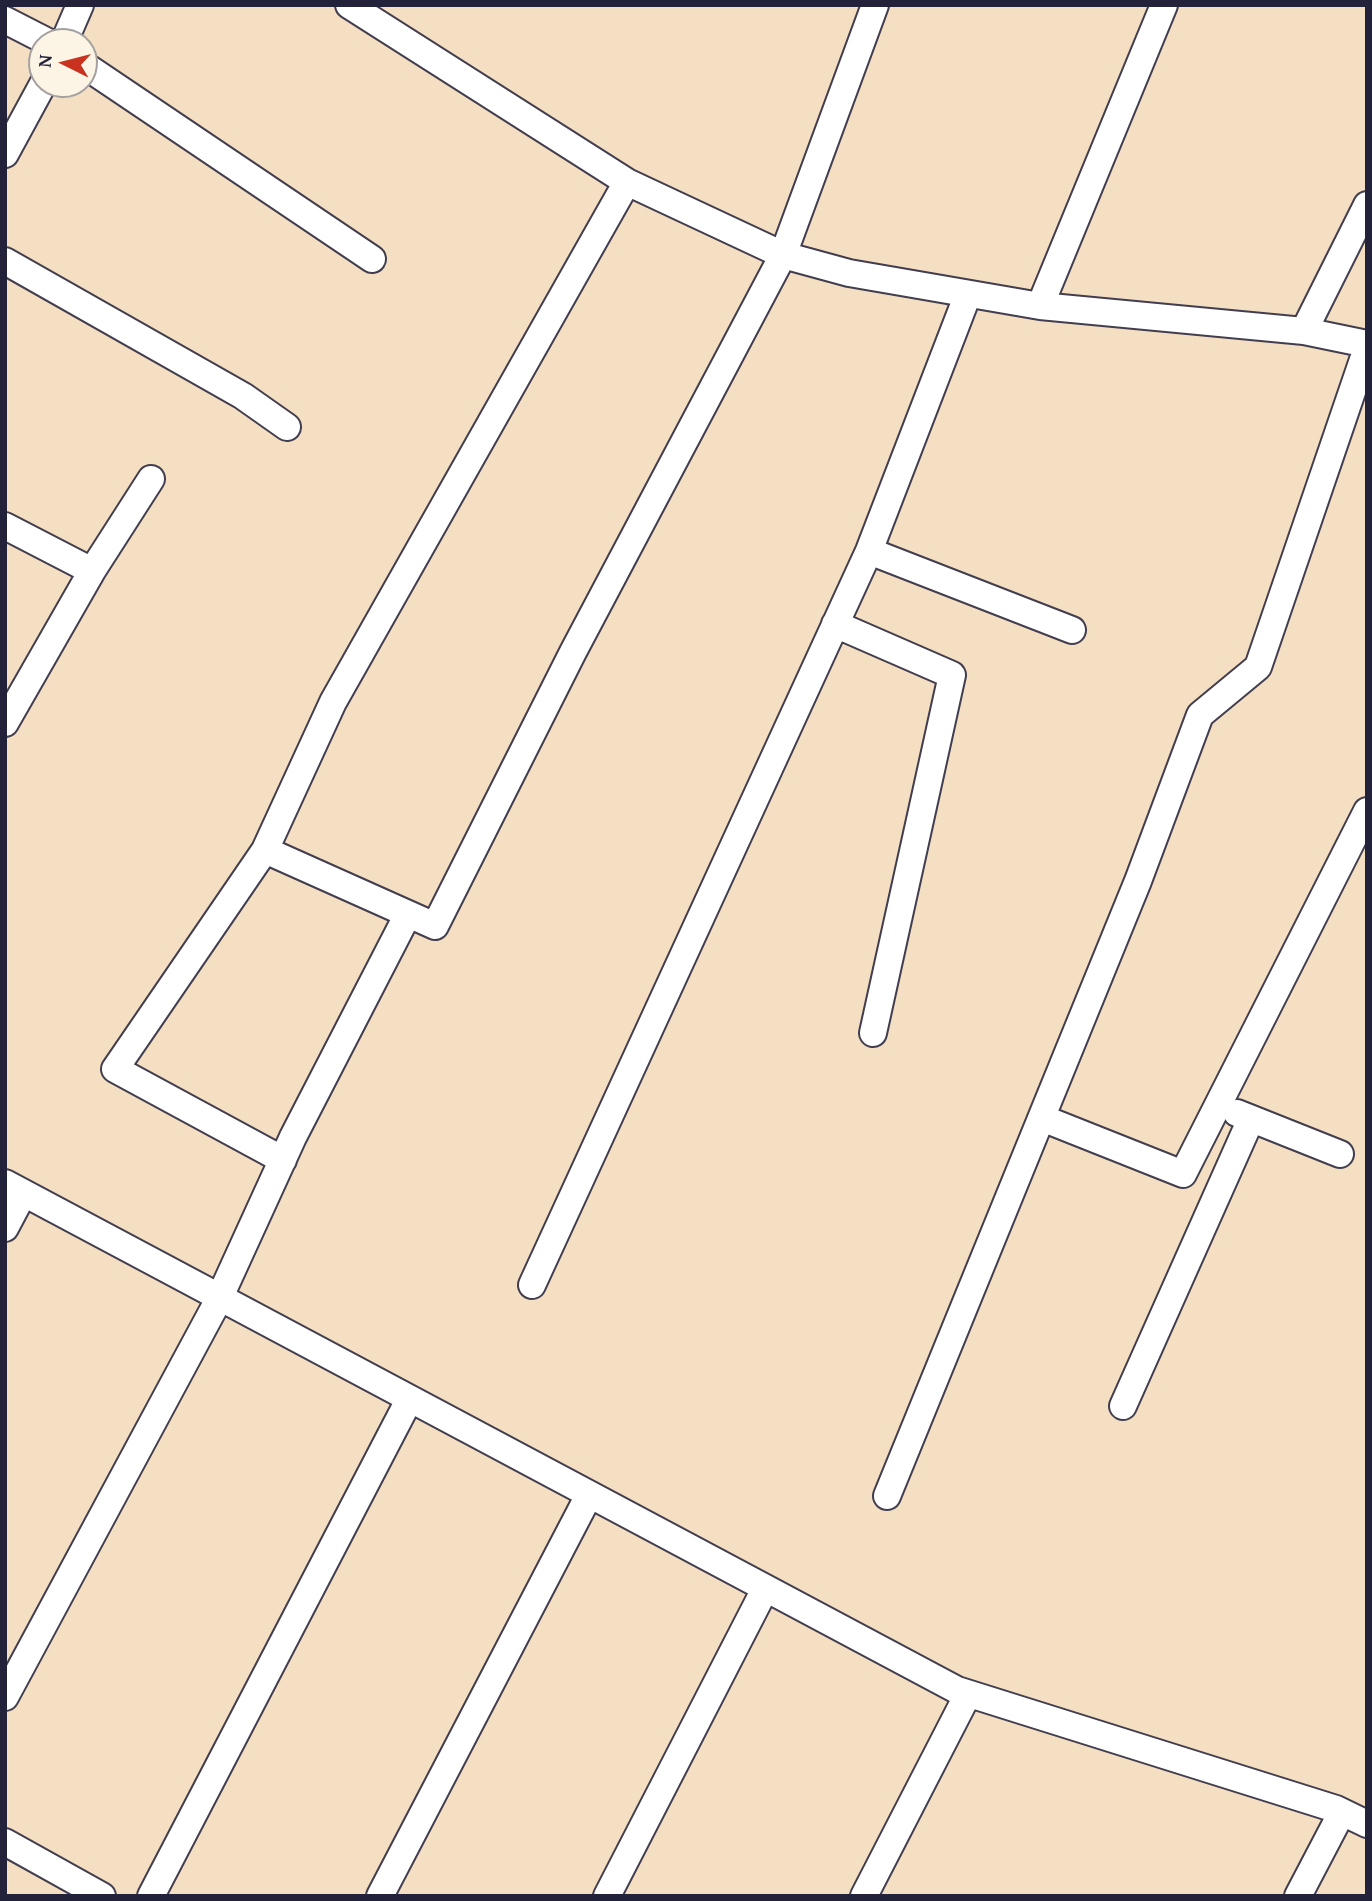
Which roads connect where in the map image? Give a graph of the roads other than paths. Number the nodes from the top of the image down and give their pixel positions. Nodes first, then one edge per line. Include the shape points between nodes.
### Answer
1 (80, 5) edge
2 (349, 5) edge
3 (875, 5) edge
4 (1164, 5) edge
5 (5, 20) edge
6 (70, 28) edge
7 (28, 32) edge
8 (98, 74) edge
9 (35, 98) edge
10 (5, 154) edge
11 (627, 182) junction
12 (1367, 205) edge
13 (783, 255) junction
14 (372, 258) dead end
15 (5, 261) edge
16 (968, 293) junction
17 (1040, 306) junction
18 (1304, 331) junction
19 (1367, 346) edge
20 (286, 427) dead end
21 (151, 479) dead end
22 (5, 526) edge
23 (869, 551) junction
24 (92, 571) junction
25 (835, 624) junction
26 (1072, 630) dead end
27 (5, 723) edge
28 (1367, 811) edge
29 (265, 850) junction
30 (408, 914) junction
31 (873, 1033) dead end
32 (1218, 1105) junction
33 (1042, 1118) junction
34 (1251, 1119) junction
35 (1340, 1154) dead end
36 (283, 1160) junction
37 (14, 1188) edge
38 (5, 1227) edge
39 (532, 1286) dead end
40 (219, 1299) junction
41 (410, 1400) junction
42 (1123, 1406) dead end
43 (590, 1495) junction
44 (887, 1496) dead end
45 (765, 1589) junction
46 (968, 1693) junction
47 (5, 1698) edge
48 (1342, 1812) junction
49 (1367, 1824) edge
50 (5, 1842) edge
51 (102, 1896) edge
52 (151, 1896) edge
53 (380, 1896) edge
54 (607, 1896) edge
55 (864, 1896) edge
56 (1298, 1896) edge

1 - 6 street
2 - 11 street
3 - 13 street
4 - 17 street
5 - 7 street
8 - 14 street
9 - 10 street
11 - 13 street
11 - 29 street via 333,702
12 - 18 street
13 - 16 street via 849,273
13 - 30 street via 573,652 435,926
15 - 20 street via 243,396
16 - 17 street
16 - 23 street
17 - 18 street
18 - 19 street
19 - 33 street via 1258,667 1200,715
21 - 24 street
22 - 24 street
23 - 25 street
23 - 26 street
24 - 27 street
25 - 31 street via 951,675
25 - 39 street
28 - 32 street
29 - 30 street
29 - 36 street via 115,1069
30 - 36 street
32 - 33 street via 1183,1174
32 - 34 street
33 - 44 street
34 - 35 street
34 - 42 street
36 - 40 street
37 - 38 street
37 - 40 street
40 - 41 street
40 - 47 street
41 - 43 street
41 - 52 street
43 - 45 street
43 - 53 street
45 - 46 street
45 - 54 street
46 - 48 street
46 - 55 street
48 - 49 street
48 - 56 street
50 - 51 street

